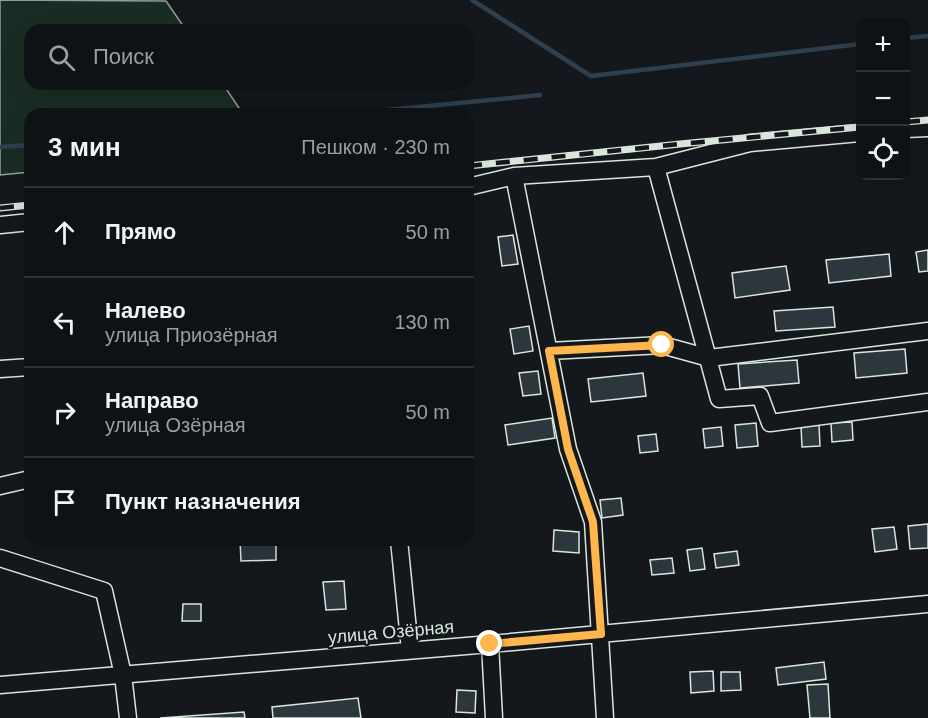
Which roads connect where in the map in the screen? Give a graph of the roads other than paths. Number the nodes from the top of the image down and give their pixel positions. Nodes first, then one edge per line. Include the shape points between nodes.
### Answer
1 (928, 128) edge
2 (910, 129) edge
3 (856, 134) edge
4 (656, 167) junction
5 (514, 176) junction
6 (474, 186) edge
7 (24, 223) edge
8 (0, 225) edge
9 (928, 331) edge
10 (549, 351) junction
11 (709, 358) junction
12 (24, 367) edge
13 (0, 369) edge
14 (928, 402) edge
15 (24, 480) edge
16 (0, 486) edge
17 (400, 546) edge
18 (0, 558) edge
19 (928, 604) edge
20 (601, 634) junction
21 (490, 644) junction
22 (410, 650) junction
23 (123, 675) junction
24 (0, 685) edge
25 (128, 718) edge
26 (494, 718) edge
27 (605, 718) edge

1 - 2 street
3 - 4 street via 750,143
4 - 5 street
4 - 11 street
5 - 6 street
5 - 10 street
7 - 8 street
9 - 11 street
10 - 11 street via 662,345
10 - 20 street via 568,449 593,522
11 - 14 street via 719,399 760,396 770,423
12 - 13 street
15 - 16 street
17 - 22 street
18 - 23 street via 104,591
19 - 20 street, улица Озёрная
20 - 21 street, улица Озёрная
20 - 27 street
21 - 22 street, улица Озёрная
21 - 26 street
22 - 23 street, улица Озёрная
23 - 24 street, улица Озёрная
23 - 25 street

